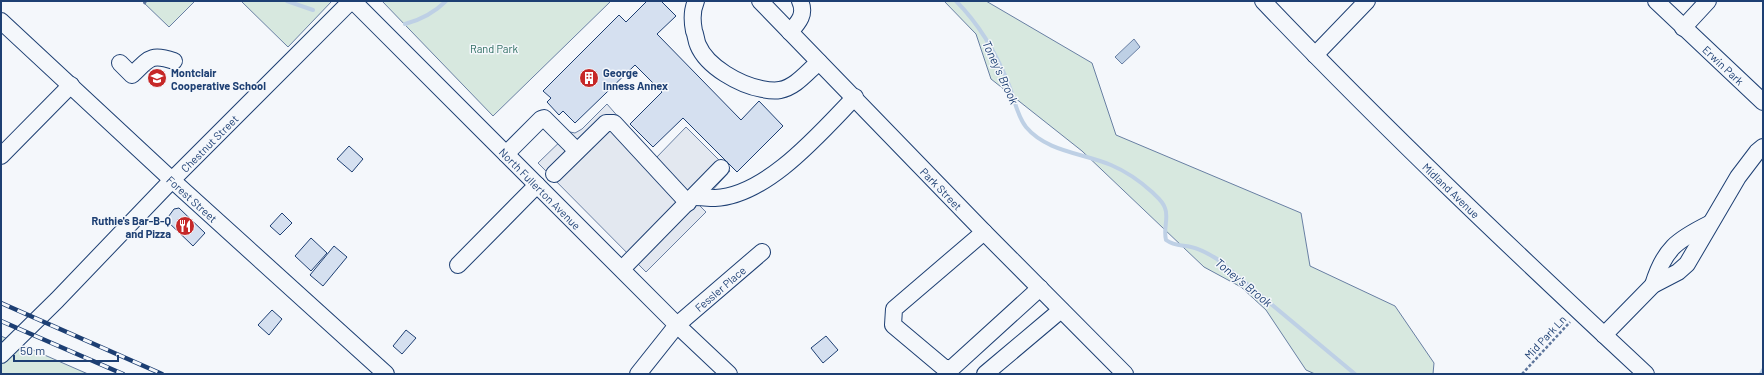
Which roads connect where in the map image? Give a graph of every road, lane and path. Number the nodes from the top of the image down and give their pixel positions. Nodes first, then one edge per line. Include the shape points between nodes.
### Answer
1 (146, 1) edge
2 (352, 1) edge
3 (696, 1) edge
4 (760, 1) edge
5 (800, 1) edge
6 (1263, 1) edge
7 (1367, 1) edge
8 (1656, 1) edge
9 (1708, 1) edge
10 (144, 4) dead end
11 (1, 20) edge
12 (1683, 28) junction
13 (790, 32) junction
14 (1315, 55) junction
15 (174, 61) dead end
16 (819, 62) junction
17 (120, 63) dead end
18 (71, 85) junction
19 (855, 97) junction
20 (1763, 102) edge
21 (1763, 147) edge
22 (577, 151) junction
23 (506, 154) junction
24 (1, 156) edge
25 (722, 168) dead end
26 (554, 174) dead end
27 (172, 180) junction
28 (537, 185) junction
29 (691, 200) junction
30 (1710, 224) junction
31 (984, 232) junction
32 (762, 252) dead end
33 (458, 265) dead end
34 (622, 269) junction
35 (1653, 285) junction
36 (1040, 288) junction
37 (1061, 310) junction
38 (1579, 312) junction
39 (677, 325) junction
40 (1604, 335) junction
41 (1, 355) edge
42 (386, 374) edge
43 (638, 374) edge
44 (729, 374) edge
45 (985, 374) edge
46 (1125, 374) edge
47 (1522, 374) edge
48 (1646, 374) edge

1 - 10 path
2 - 23 street, North Fullerton Avenue
2 - 27 street, Chestnut Street
3 - 16 street via 692,23 698,46 708,59 729,77 751,87 778,90 788,88 797,82
4 - 13 street, Park Street
5 - 13 street via 802,14
6 - 14 street, Midland Avenue
7 - 14 street
8 - 12 street, Erwin Park
9 - 12 street
11 - 18 street, Forest Street
12 - 20 street, Erwin Park
13 - 16 street, Park Street
14 - 38 street, Midland Avenue
15 - 17 street via 159,56 151,57 132,75
16 - 19 street, Park Street
18 - 24 street
18 - 27 street, Forest Street
19 - 29 street via 804,150 752,187 716,198
19 - 31 street, Park Street
21 - 30 street via 1747,164
22 - 23 street via 544,118
22 - 26 street
22 - 29 street via 606,123 614,123
23 - 28 street, North Fullerton Avenue
25 - 29 street
27 - 41 street, Chestnut Street
27 - 42 street, Forest Street
28 - 33 street
28 - 34 street, North Fullerton Avenue
29 - 34 street
30 - 35 street via 1682,268
30 - 35 street via 1681,240 1668,252 1660,264
31 - 36 street, Park Street
31 - 36 street via 894,309 893,325 943,367 951,369
32 - 39 street, Fessler Place
34 - 39 street, North Fullerton Avenue
35 - 40 street
36 - 37 street, Park Street
37 - 45 street
37 - 46 street, Park Street
38 - 40 street, Midland Avenue
38 - 47 path, Mid Park Ln
39 - 43 street, Fessler Place
39 - 44 street, North Fullerton Avenue
40 - 48 street, Midland Avenue

